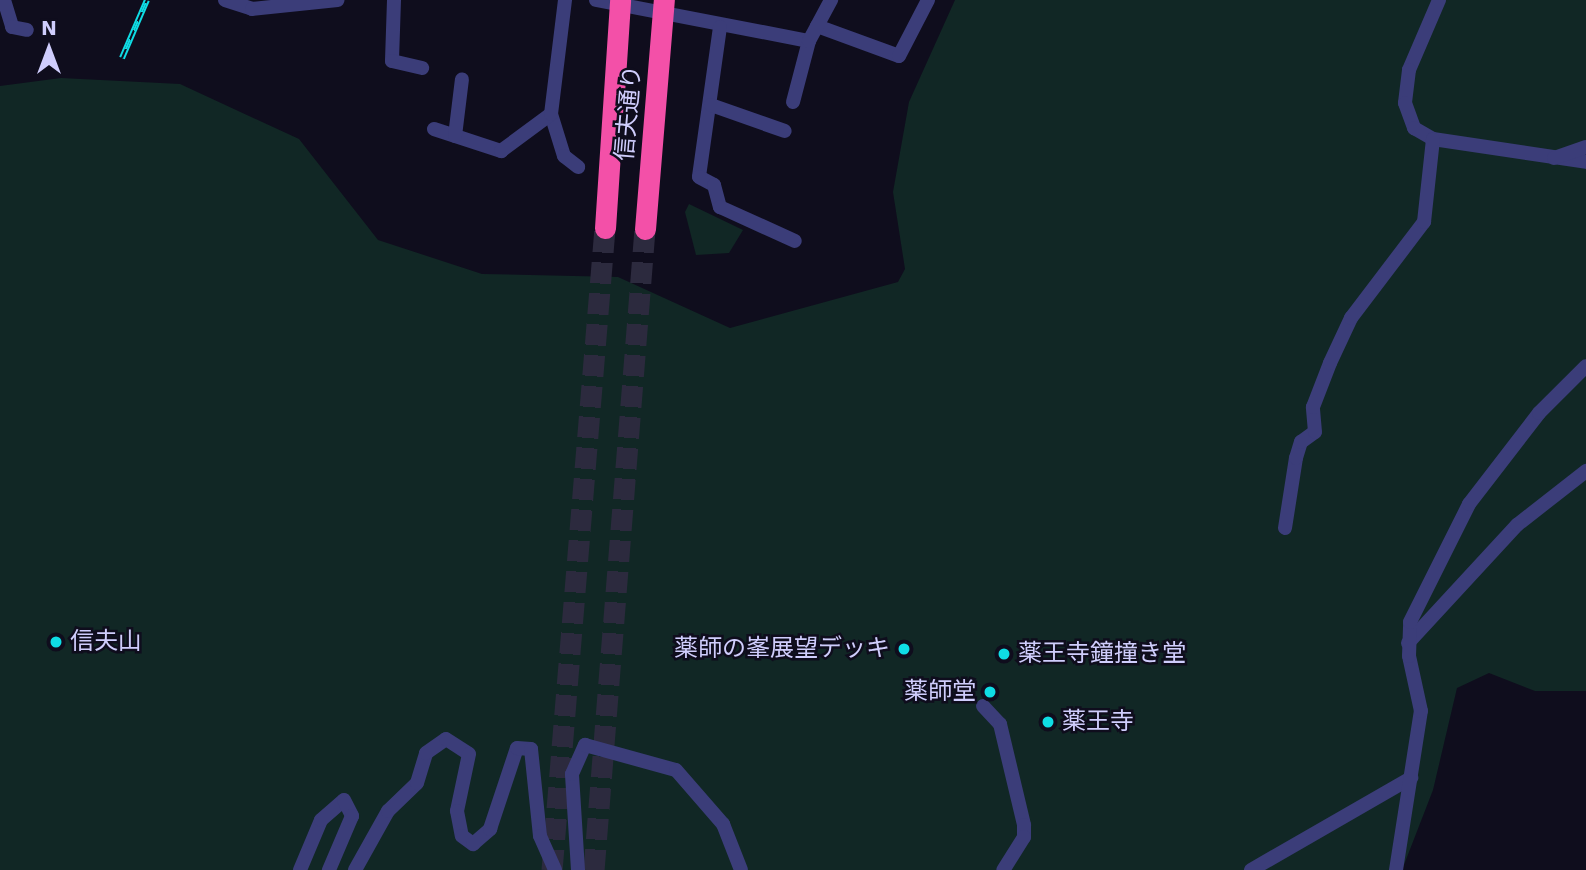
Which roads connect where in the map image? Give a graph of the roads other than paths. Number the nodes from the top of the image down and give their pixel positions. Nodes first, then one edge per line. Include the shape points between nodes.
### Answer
1 (4, 0) edge
2 (225, 0) edge
3 (338, 0) edge
4 (394, 0) edge
5 (565, 0) edge
6 (596, 0) edge
7 (831, 0) edge
8 (928, 0) edge
9 (1439, 0) edge
10 (319, 2) edge
11 (620, 2) edge
12 (664, 7) edge
13 (817, 26) junction
14 (720, 27) junction
15 (27, 30) dead end
16 (808, 41) junction
17 (422, 68) dead end
18 (463, 79) dead end
19 (793, 102) dead end
20 (711, 105) junction
21 (551, 114) junction
22 (434, 130) dead end
23 (785, 131) dead end
24 (455, 136) junction
25 (1433, 139) junction
26 (1586, 147) edge
27 (1550, 160) junction
28 (1586, 162) edge
29 (578, 167) dead end
30 (605, 228) tunnel mouth
31 (645, 229) tunnel mouth
32 (795, 241) dead end
33 (1586, 366) edge
34 (1586, 471) edge
35 (1284, 528) dead end
36 (1408, 643) junction
37 (983, 706) dead end
38 (1411, 778) junction
39 (300, 870) edge
40 (330, 870) edge
41 (355, 870) edge
42 (555, 870) edge
43 (578, 870) edge
44 (741, 870) edge
45 (1003, 870) edge
46 (1251, 870) edge
47 (1396, 870) edge

1 - 15 street via 12,27
2 - 10 street via 252,9
3 - 10 street
4 - 17 street via 392,61
5 - 21 street
6 - 11 street
7 - 13 street
8 - 13 street via 899,56
9 - 25 street via 1412,59 1405,98 1414,128
11 - 12 street
11 - 30 highway, 信夫通り
12 - 14 street
12 - 31 highway, 信夫通り
13 - 16 street
14 - 16 street
14 - 20 street
16 - 19 street
18 - 24 street
20 - 23 street
20 - 32 street via 699,177 714,185 720,207
21 - 24 street via 501,151
21 - 29 street via 564,156
22 - 24 street
25 - 27 street
25 - 35 street via 1423,184 1424,222 1351,318 1330,363 1313,407 1315,432 1301,442 1296,458
26 - 27 street
27 - 28 street
33 - 36 street via 1539,413 1468,504 1416,605
34 - 36 street via 1517,525
36 - 38 street via 1421,711
37 - 45 street via 1000,724 1024,825 1024,837
38 - 46 street
38 - 47 street
39 - 40 street via 321,820 344,800 352,816
41 - 42 street via 388,811 417,783 426,752 446,739 468,754 457,811 462,836 473,844 490,828 517,748 531,749 540,836
43 - 44 street via 572,774 585,745 676,770 727,830

